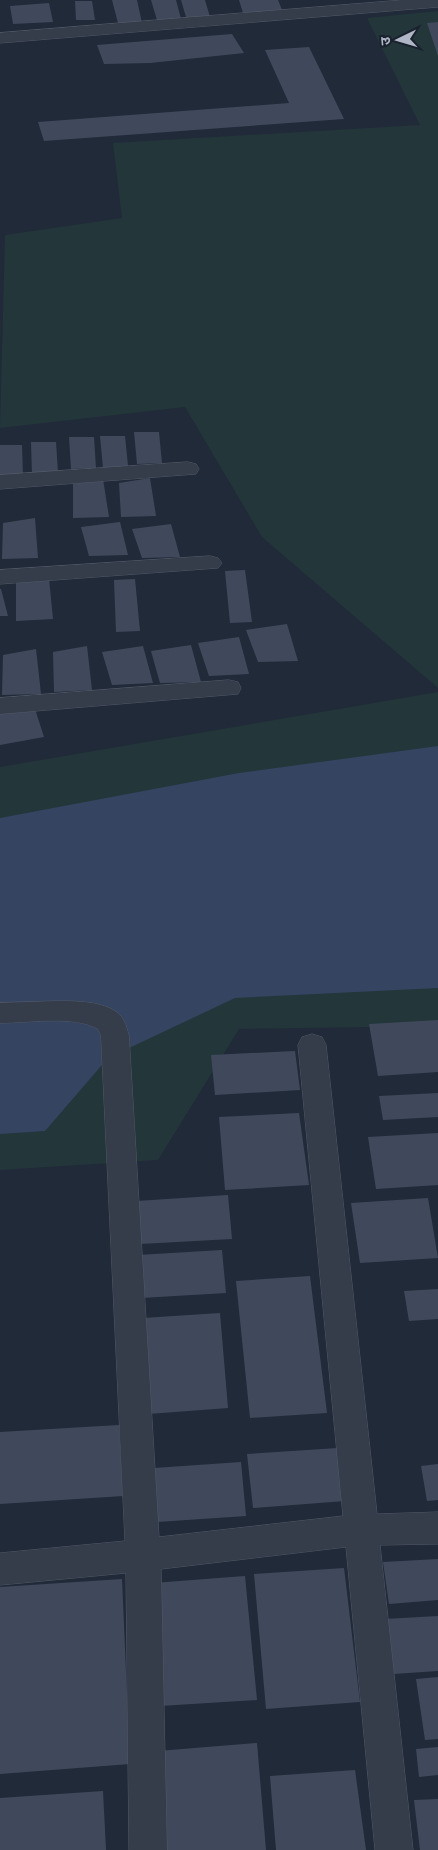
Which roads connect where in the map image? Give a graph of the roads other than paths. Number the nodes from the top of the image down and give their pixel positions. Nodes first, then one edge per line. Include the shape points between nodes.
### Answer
1 (438, 2) edge
2 (0, 38) edge
3 (188, 469) dead end
4 (0, 482) edge
5 (210, 563) dead end
6 (0, 577) edge
7 (229, 688) dead end
8 (0, 706) edge
9 (0, 1013) edge
10 (312, 1045) dead end
11 (438, 1528) edge
12 (361, 1530) junction
13 (143, 1555) junction
14 (0, 1569) edge
15 (148, 1850) edge
16 (394, 1850) edge

1 - 2 street
3 - 4 street
5 - 6 street
7 - 8 street
9 - 13 street via 84,1012 100,1016 111,1024 115,1036
10 - 12 street
11 - 12 street
12 - 13 street
12 - 16 street
13 - 14 street
13 - 15 street

